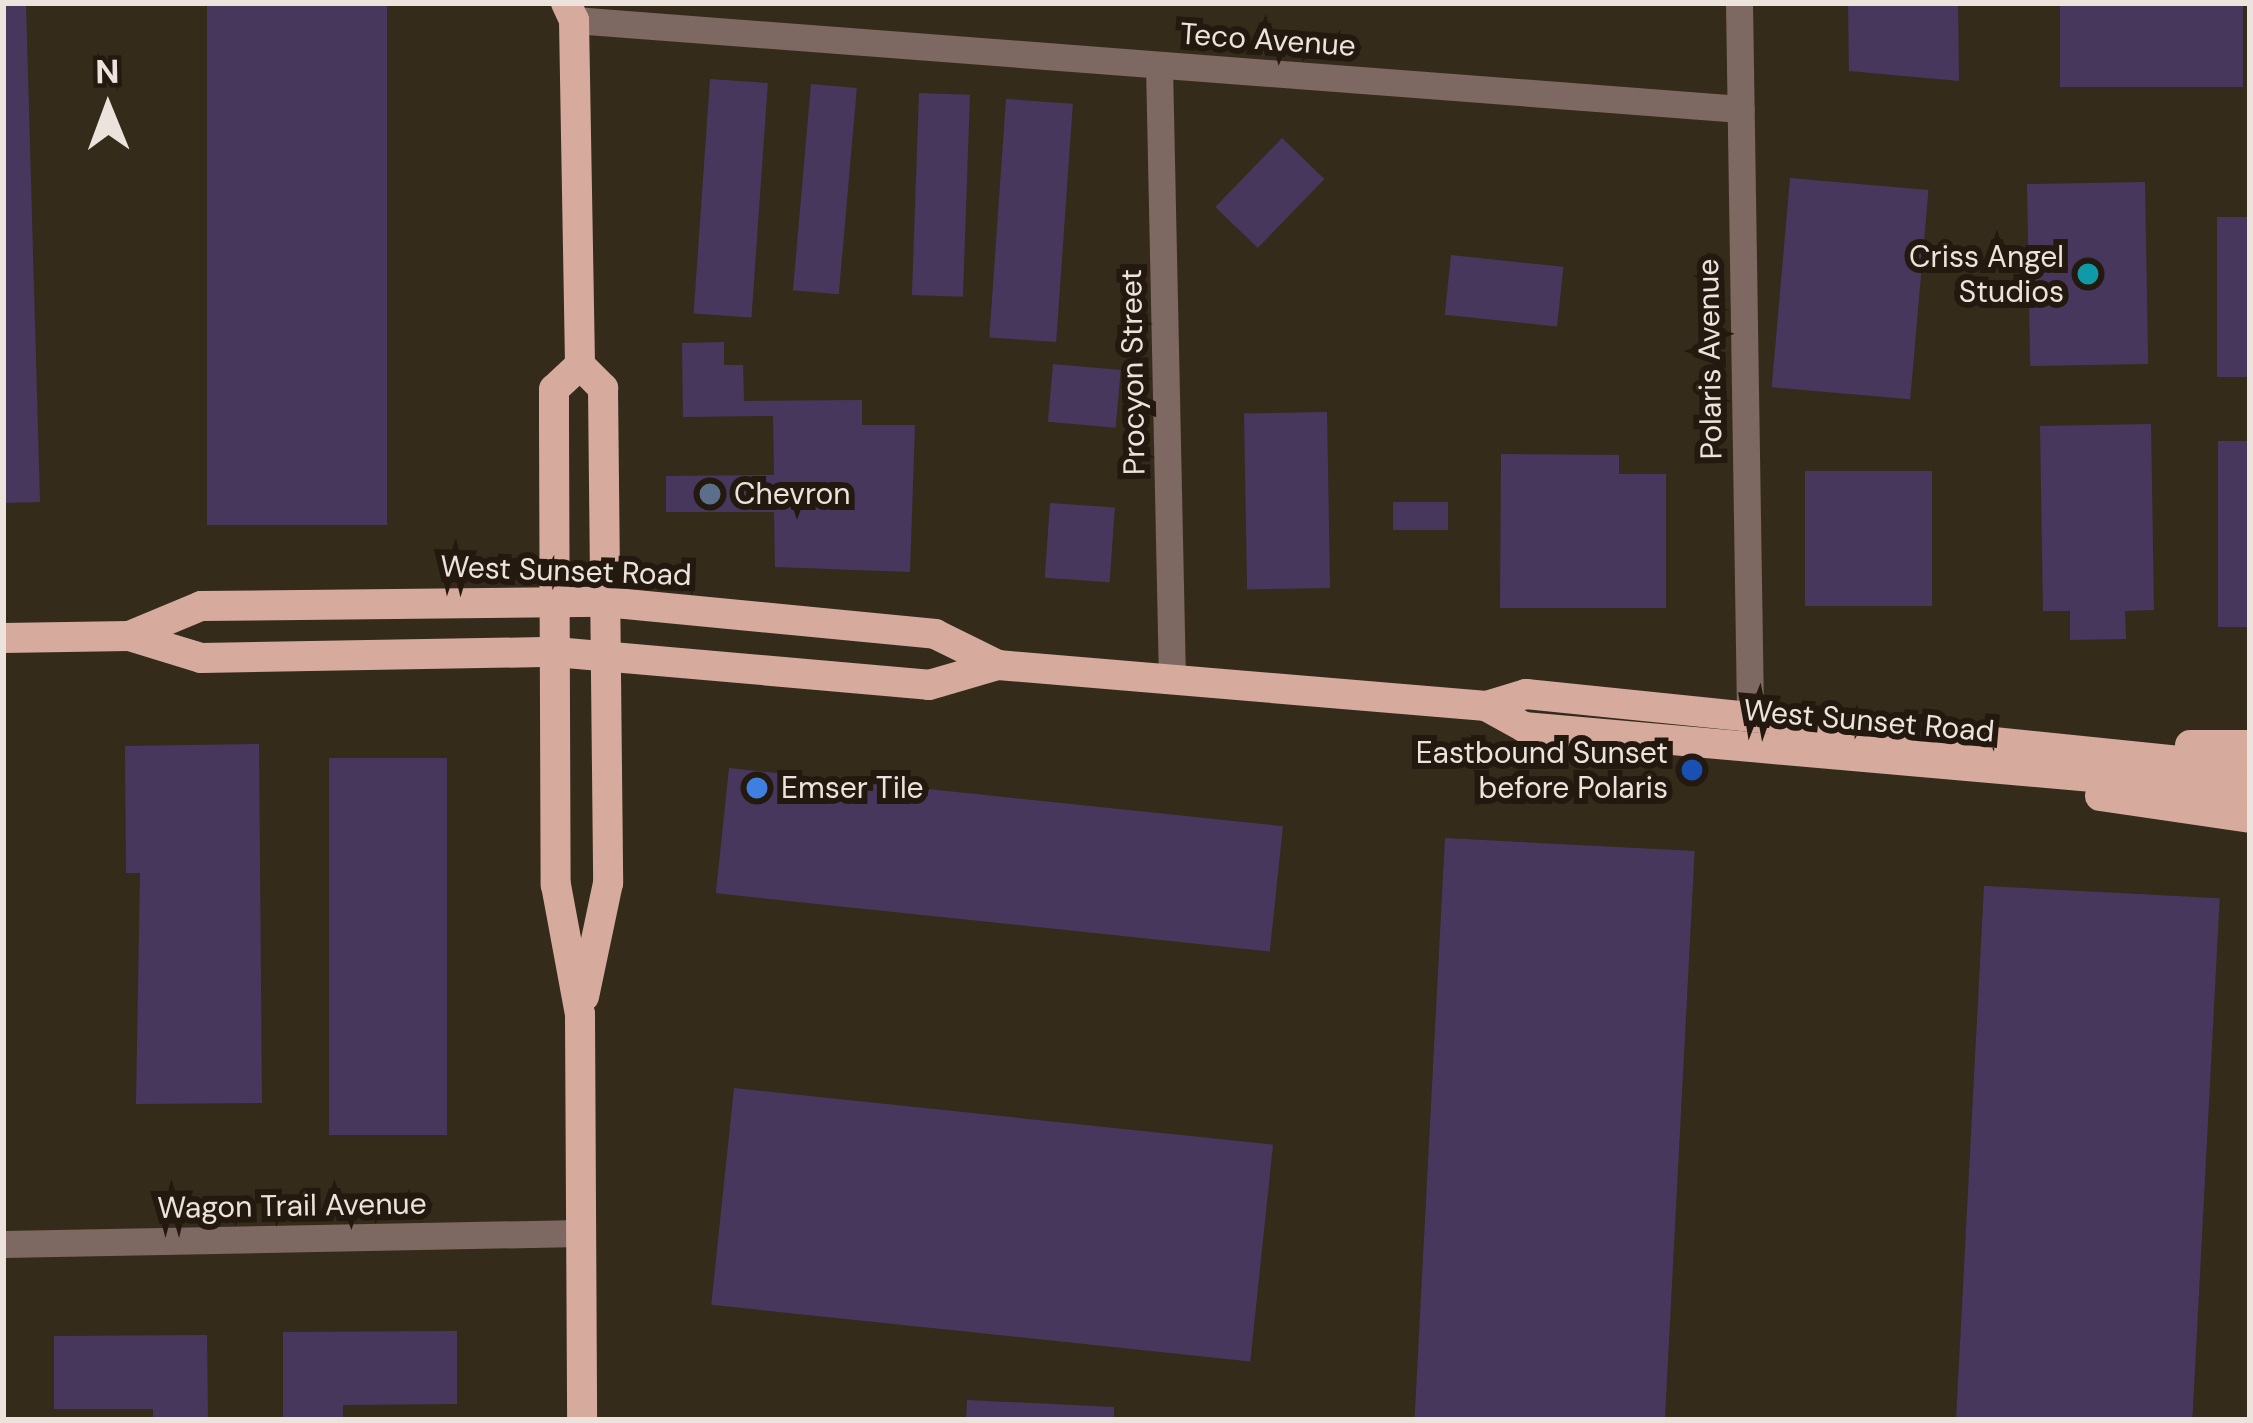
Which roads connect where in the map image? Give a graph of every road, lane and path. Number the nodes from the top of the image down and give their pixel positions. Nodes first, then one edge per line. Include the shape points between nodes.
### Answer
1 (1739, 3) edge
2 (574, 9) edge
3 (1159, 65) junction
4 (1741, 109) junction
5 (580, 364) junction
6 (555, 602) junction
7 (605, 602) junction
8 (128, 636) junction
9 (3, 638) edge
10 (555, 652) junction
11 (606, 655) junction
12 (998, 665) junction
13 (1172, 678) junction
14 (1486, 706) junction
15 (1750, 714) junction
16 (2040, 744) junction
17 (2250, 746) edge
18 (1893, 760) junction
19 (2250, 768) edge
20 (2250, 791) edge
21 (2250, 818) edge
22 (580, 1014) junction
23 (581, 1233) junction
24 (3, 1244) edge
25 (582, 1420) edge

1 - 4 street, Polaris Avenue
2 - 3 street, Teco Avenue
2 - 5 main road
3 - 4 street, Teco Avenue
3 - 13 street, Procyon Street
4 - 15 street, Polaris Avenue
5 - 6 main road via 554,389
5 - 7 main road via 603,388
6 - 7 main road, West Sunset Road
6 - 8 main road, West Sunset Road via 201,606
6 - 10 main road
7 - 11 main road
7 - 12 main road, West Sunset Road via 935,634
8 - 9 main road, West Sunset Road
8 - 10 main road, West Sunset Road via 201,658
10 - 11 main road, West Sunset Road
10 - 22 main road via 556,885
11 - 12 main road, West Sunset Road via 928,685
11 - 22 main road via 608,883
12 - 13 main road, West Sunset Road
13 - 14 main road, West Sunset Road
14 - 15 main road, West Sunset Road via 1526,694
14 - 18 main road, West Sunset Road via 1523,727
15 - 16 main road, West Sunset Road
16 - 17 main road
16 - 19 main road, West Sunset Road
18 - 20 main road, West Sunset Road
18 - 21 main road
22 - 23 main road
23 - 24 street, Wagon Trail Avenue
23 - 25 main road

